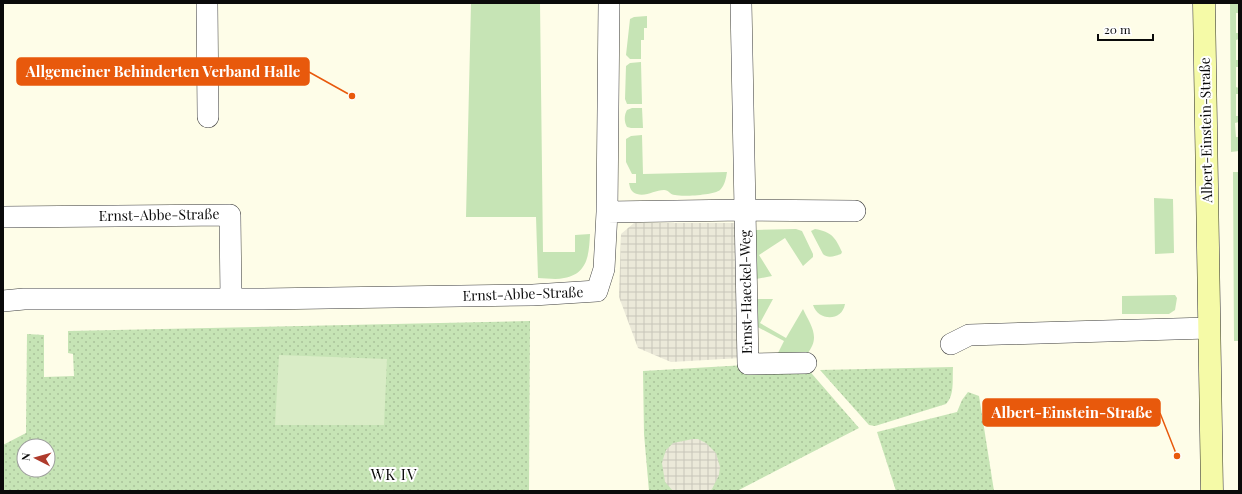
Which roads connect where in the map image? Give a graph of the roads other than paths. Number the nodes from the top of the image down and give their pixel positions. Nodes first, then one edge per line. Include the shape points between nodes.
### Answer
1 (207, 3) edge
2 (609, 3) edge
3 (741, 3) edge
4 (1204, 3) edge
5 (208, 117) dead end
6 (745, 210) junction
7 (855, 211) dead end
8 (607, 212) junction
9 (3, 217) edge
10 (231, 299) junction
11 (3, 301) edge
12 (1208, 328) junction
13 (951, 344) dead end
14 (806, 363) dead end
15 (1212, 491) edge

1 - 5 street
2 - 8 street, Ernst-Abbe-Straße
3 - 6 street, Ernst-Haeckel-Weg
4 - 12 street, Albert-Einstein-Straße
6 - 7 street, Ernst-Haeckel-Weg
6 - 8 street, Ernst-Haeckel-Weg
6 - 14 street, Ernst-Haeckel-Weg via 748,364
8 - 10 street, Ernst-Abbe-Straße via 604,269 597,291 533,295
9 - 10 street, Ernst-Abbe-Straße via 230,215
10 - 11 street, Ernst-Abbe-Straße
12 - 13 street via 969,334
12 - 15 street, Albert-Einstein-Straße

